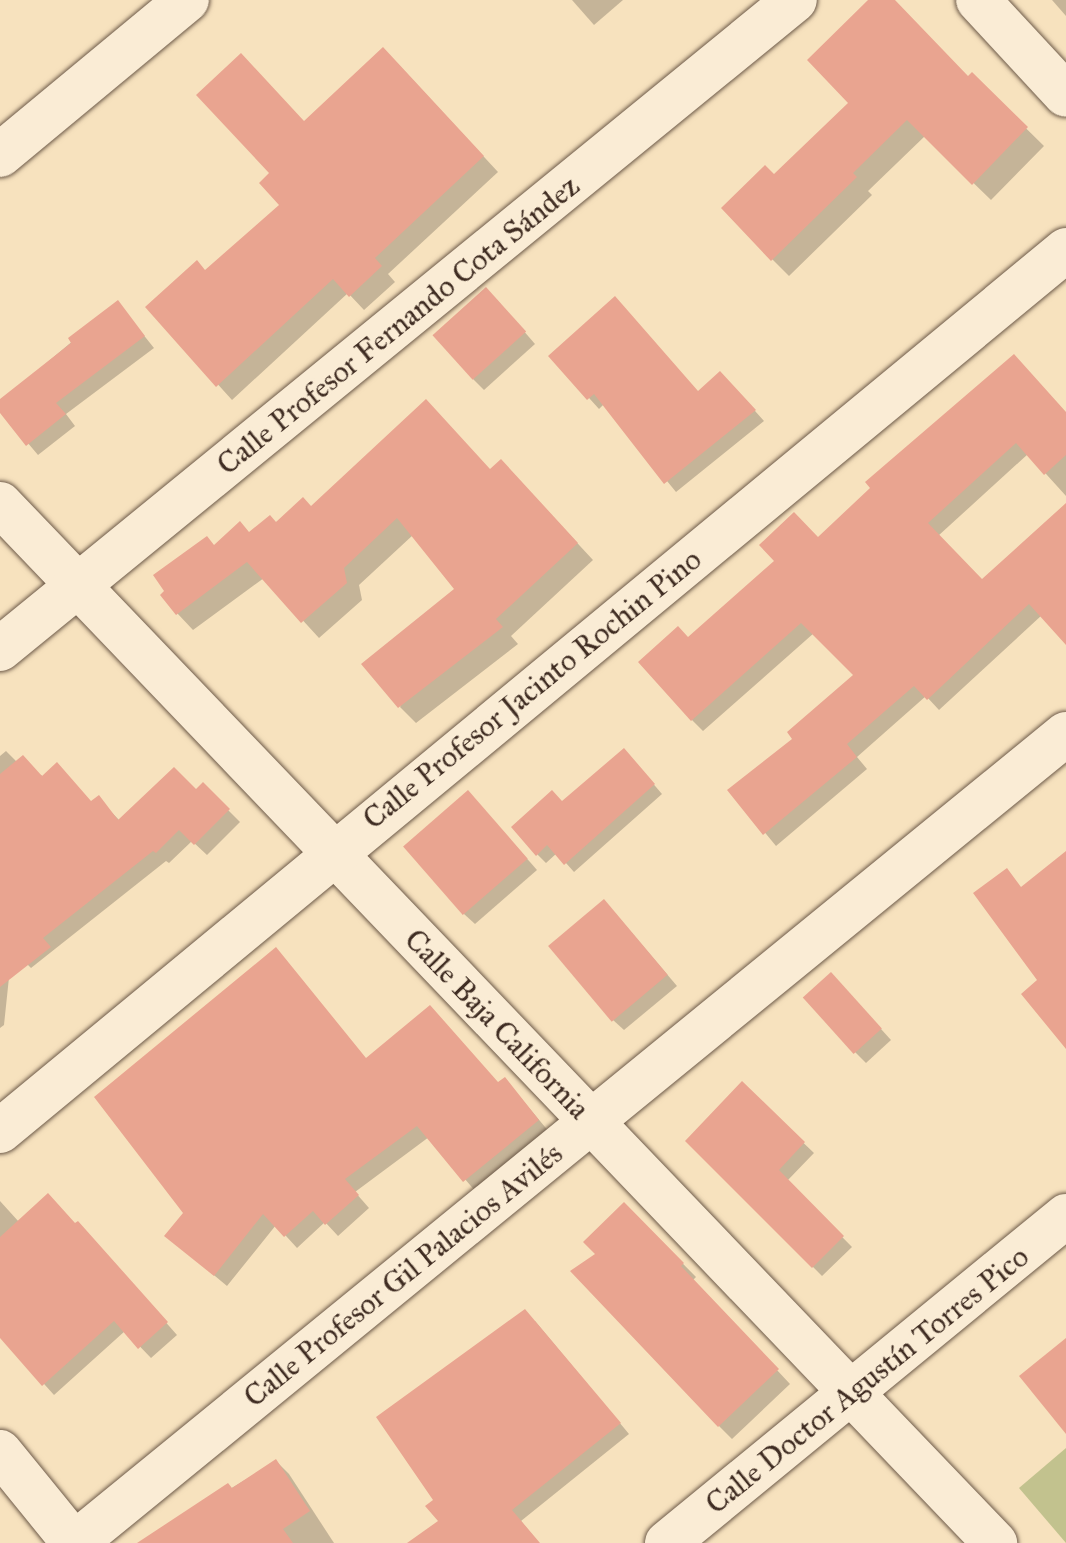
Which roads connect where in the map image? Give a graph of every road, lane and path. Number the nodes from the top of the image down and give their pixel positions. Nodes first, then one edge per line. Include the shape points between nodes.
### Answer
1 (187, 0) edge
2 (795, 0) edge
3 (978, 0) edge
4 (1066, 95) edge
5 (0, 155) edge
6 (1066, 250) edge
7 (0, 504) edge
8 (79, 585) junction
9 (0, 649) edge
10 (1066, 734) edge
11 (333, 852) junction
12 (590, 1121) junction
13 (0, 1131) edge
14 (1066, 1216) edge
15 (851, 1394) junction
16 (0, 1452) edge
17 (74, 1543) edge
18 (667, 1543) edge
19 (995, 1543) edge

1 - 5 street
2 - 8 street, Calle Profesor Fernando Cota Sández
3 - 4 street
6 - 11 street, Calle Profesor Jacinto Rochin Pino
7 - 8 street, Calle Baja California
8 - 9 street, Calle Profesor Fernando Cota Sández
8 - 11 street, Calle Baja California
10 - 12 street, Calle Profesor Gil Palacios Avilés
11 - 12 street, Calle Baja California
11 - 13 street, Calle Profesor Jacinto Rochin Pino
12 - 15 street, Calle Baja California
12 - 17 street, Calle Profesor Gil Palacios Avilés
14 - 15 street, Calle Doctor Agustín Torres Pico
15 - 18 street, Calle Doctor Agustín Torres Pico
15 - 19 street, Calle Baja California
16 - 17 street

